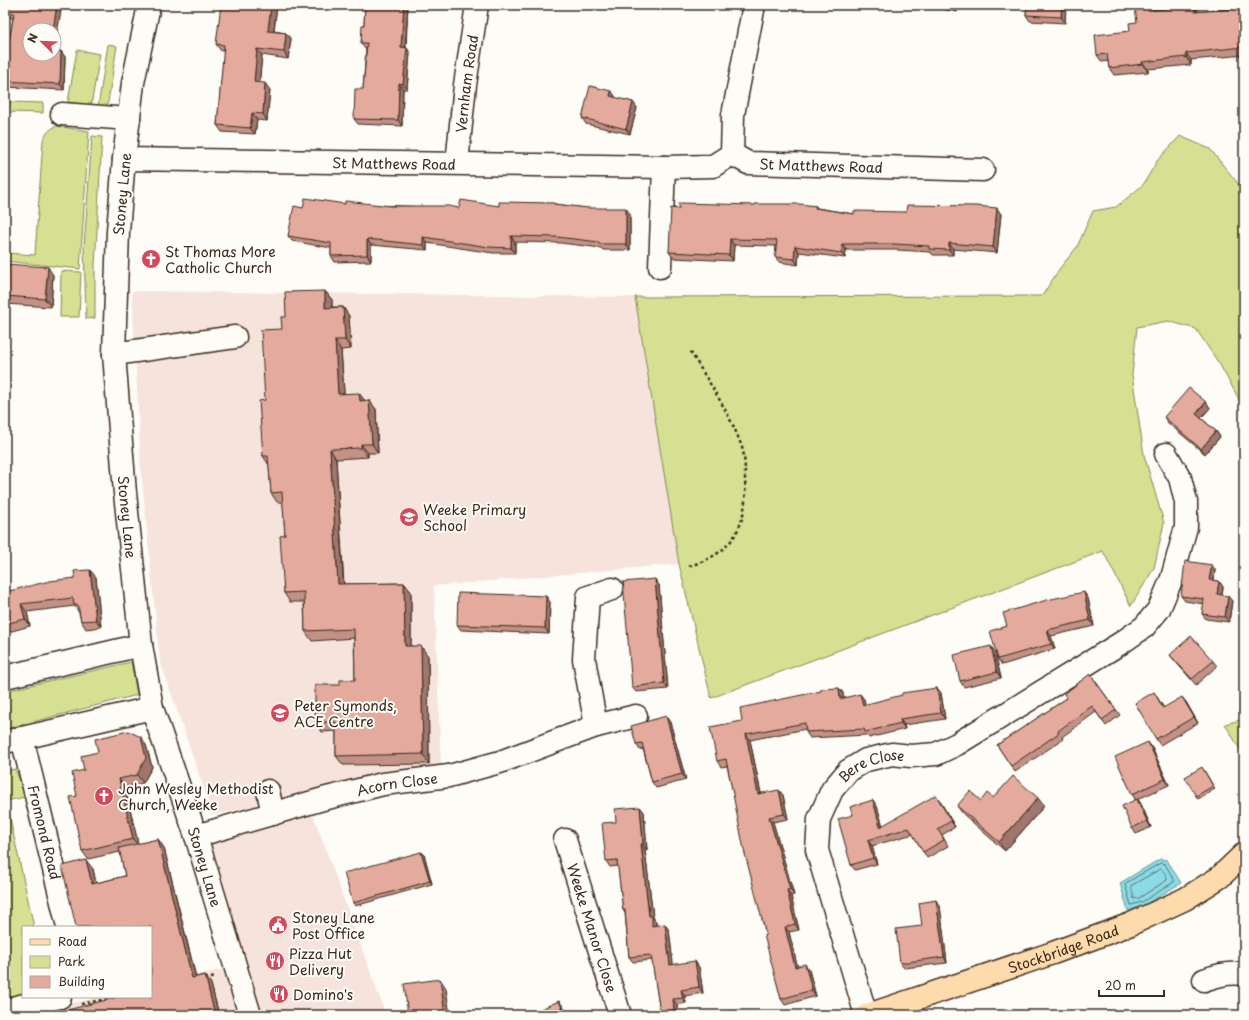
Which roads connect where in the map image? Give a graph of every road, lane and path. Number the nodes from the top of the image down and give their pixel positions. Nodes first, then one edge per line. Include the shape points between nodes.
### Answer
1 (149, 5) edge
2 (477, 5) edge
3 (754, 5) edge
4 (62, 114) dead end
5 (129, 119) junction
6 (732, 154) junction
7 (124, 159) junction
8 (456, 163) junction
9 (664, 167) junction
10 (983, 170) dead end
11 (660, 267) dead end
12 (235, 337) dead end
13 (690, 351) dead end
14 (114, 354) junction
15 (1166, 454) dead end
16 (689, 566) dead end
17 (612, 589) dead end
18 (141, 644) junction
19 (5, 677) edge
20 (152, 708) junction
21 (636, 716) dead end
22 (596, 726) junction
23 (14, 740) edge
24 (268, 791) dead end
25 (273, 814) junction
26 (196, 836) junction
27 (565, 840) dead end
28 (1244, 854) edge
29 (68, 926) edge
30 (238, 973) junction
31 (1244, 974) edge
32 (202, 980) edge
33 (1204, 980) dead end
34 (56, 998) edge
35 (16, 1007) dead end
36 (250, 1015) edge
37 (620, 1015) edge
38 (867, 1015) edge

1 - 5 street, Stoney Lane via 133,83
2 - 8 street, Vernham Road
3 - 6 street via 733,114
4 - 5 street
5 - 7 street, Stoney Lane
6 - 9 street, St Matthews Road via 713,166
6 - 10 street, St Matthews Road via 748,163
7 - 8 street, St Matthews Road
7 - 14 street, Stoney Lane via 118,231
8 - 9 street, St Matthews Road
9 - 11 street
12 - 14 street
13 - 16 path via 729,416 741,444 746,492 742,521 733,540 716,556
14 - 18 street, Stoney Lane
15 - 38 street, Bere Close via 1180,478 1186,502 1186,527 1172,578 1159,609 1144,627 957,744 936,754 892,754 866,760 848,771 832,790 819,819 817,850
17 - 22 street via 588,597 584,659
18 - 19 street
18 - 20 street, Stoney Lane
20 - 23 street, Fromond Road
20 - 26 street, Stoney Lane
21 - 22 street, Acorn Close
22 - 25 street, Acorn Close via 500,762 449,776 383,784
23 - 29 street, Fromond Road
24 - 25 street
25 - 26 street, Acorn Close
26 - 30 street, Stoney Lane
27 - 37 street, Weeke Manor Close
28 - 38 main road, Stockbridge Road via 1220,877 1185,899 1131,924
30 - 32 path
30 - 36 street, Stoney Lane
31 - 33 street via 1216,975
34 - 35 street

